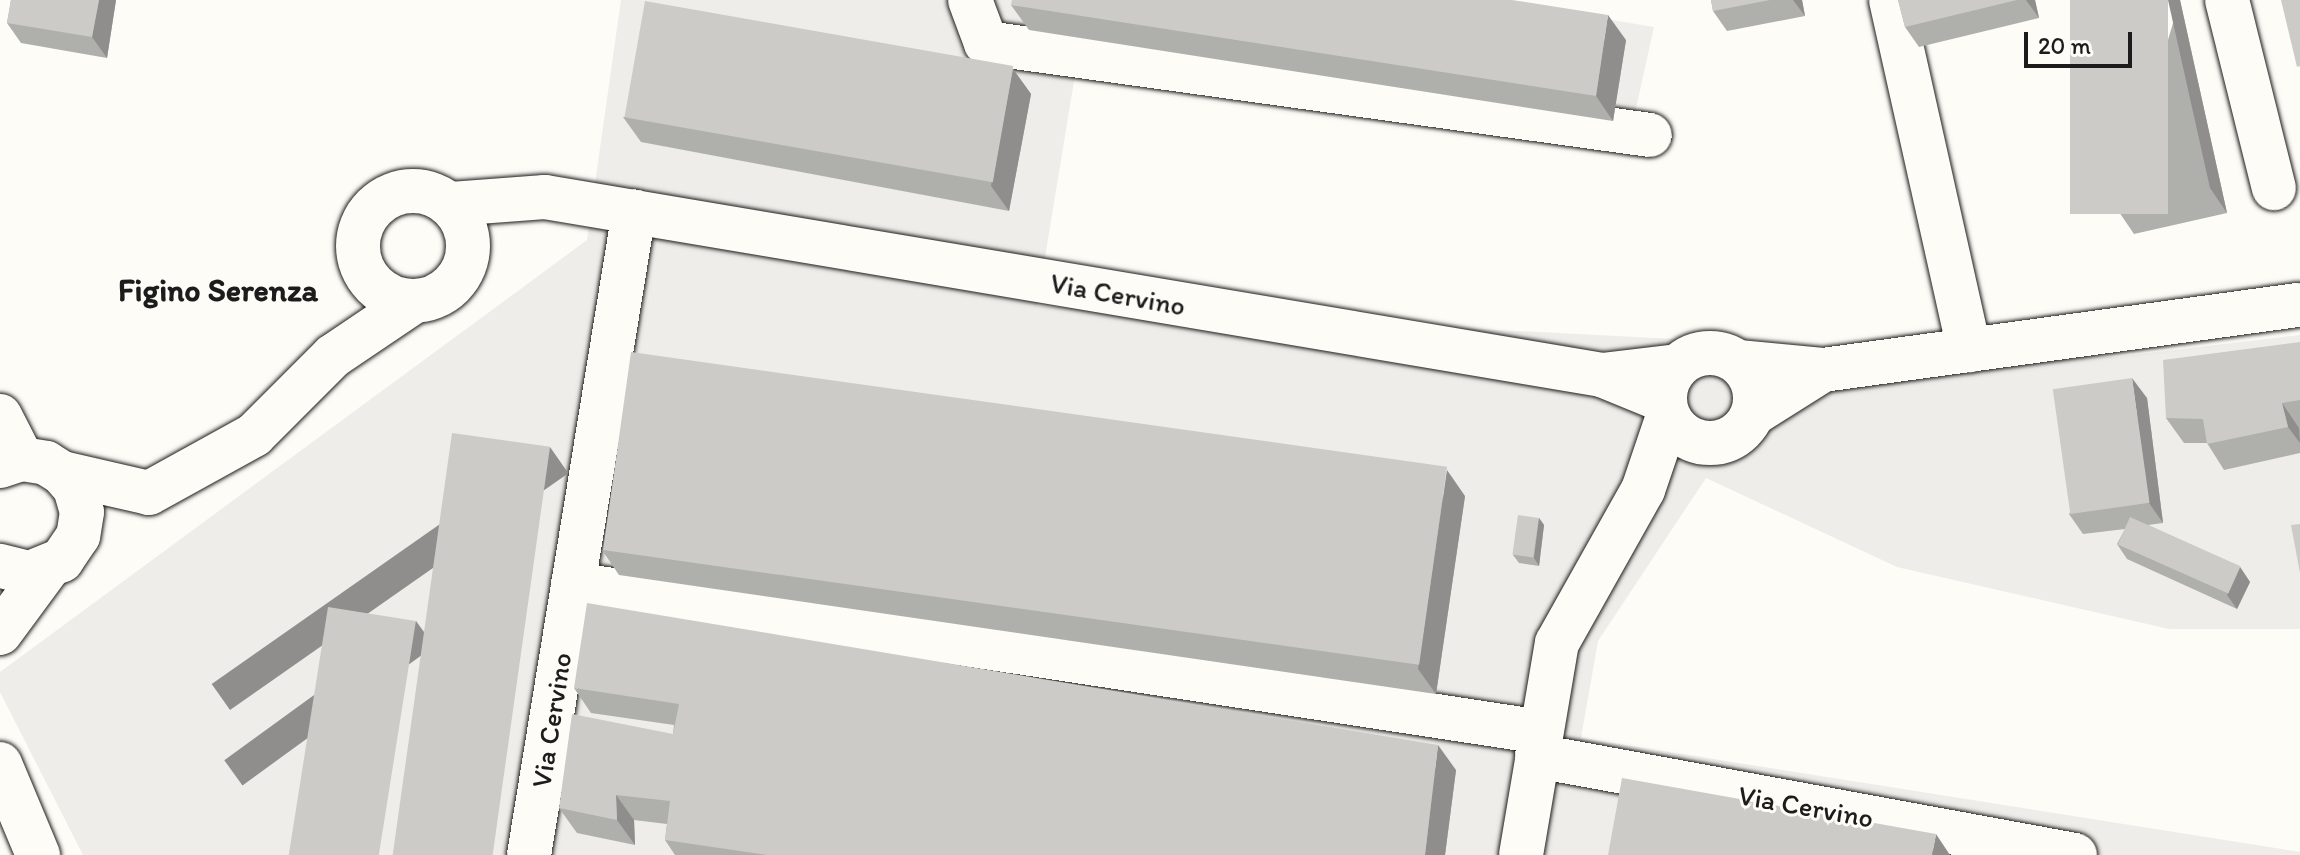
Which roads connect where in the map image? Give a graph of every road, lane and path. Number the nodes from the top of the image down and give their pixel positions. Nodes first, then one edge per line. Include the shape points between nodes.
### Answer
1 (970, 0) edge
2 (1891, 0) edge
3 (2227, 0) edge
4 (1650, 135) dead end
5 (2274, 188) dead end
6 (545, 197) junction
7 (451, 204) junction
8 (634, 212) junction
9 (467, 260) junction
10 (363, 269) junction
11 (413, 302) junction
12 (2300, 305) edge
13 (1969, 350) junction
14 (333, 356) junction
15 (1738, 362) junction
16 (1823, 370) junction
17 (1676, 406) junction
18 (1753, 414) junction
19 (0, 416) edge
20 (11, 463) edge
21 (62, 473) junction
22 (149, 493) junction
23 (78, 536) junction
24 (0, 566) edge
25 (48, 568) junction
26 (573, 584) junction
27 (0, 633) edge
28 (1539, 744) junction
29 (0, 764) edge
30 (38, 855) edge
31 (529, 855) edge
32 (1521, 855) edge
33 (2075, 855) edge

1 - 4 street via 986,43
2 - 13 street
3 - 5 street
6 - 7 street, Via Cervino
6 - 8 street, Via Cervino
6 - 9 street, Via Cervino
7 - 9 street via 465,224
7 - 10 street, Via Cervino via 418,190 383,199 362,226 358,247
8 - 17 street, Via Cervino via 1602,375
8 - 26 street, Via Cervino
9 - 11 street, Via Cervino via 457,280 437,297
10 - 11 street via 375,287
10 - 14 street, Via Cervino
11 - 14 street, Via Cervino
12 - 13 street
13 - 16 street
14 - 22 street, Via Cervino via 254,435
15 - 16 street
15 - 17 street via 1717,353 1692,356
15 - 18 street via 1751,378
16 - 18 street
17 - 18 street via 1711,443 1739,433
17 - 28 street via 1643,490 1557,643
19 - 20 street
20 - 21 street via 46,463
21 - 22 street
21 - 23 street via 75,488 82,512
22 - 23 street, Via Cervino
23 - 25 street, Via Cervino via 62,560
24 - 25 street via 29,573
25 - 27 street, Via Cervino
26 - 28 street, Via Cervino
26 - 31 street, Via Cervino
28 - 32 street
28 - 33 street, Via Cervino
29 - 30 street

